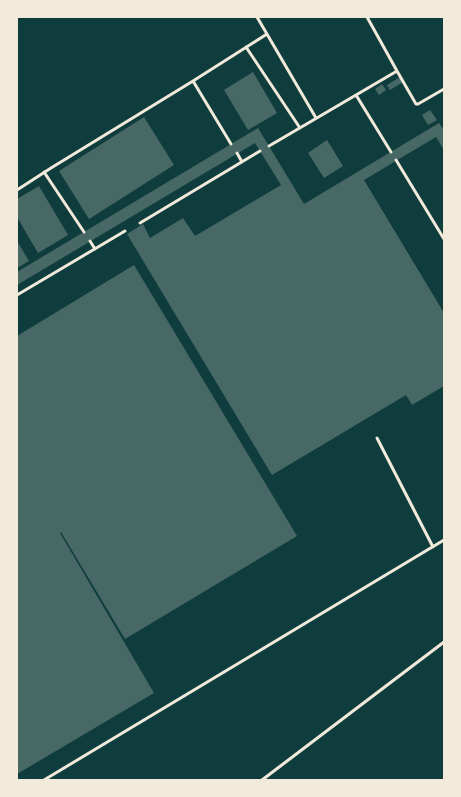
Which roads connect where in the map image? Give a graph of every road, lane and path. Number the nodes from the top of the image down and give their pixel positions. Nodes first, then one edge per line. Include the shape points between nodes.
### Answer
1 (257, 17) edge
2 (367, 17) edge
3 (267, 34) junction
4 (246, 47) junction
5 (397, 71) junction
6 (193, 81) junction
7 (444, 89) edge
8 (356, 95) junction
9 (316, 118) junction
10 (300, 128) junction
11 (231, 144) dead end
12 (269, 146) dead end
13 (260, 151) dead end
14 (391, 152) dead end
15 (237, 153) dead end
16 (396, 160) dead end
17 (242, 162) junction
18 (44, 172) junction
19 (17, 190) edge
20 (140, 223) dead end
21 (125, 231) dead end
22 (84, 232) dead end
23 (443, 233) edge
24 (444, 238) edge
25 (90, 241) dead end
26 (94, 249) junction
27 (17, 295) edge
28 (377, 438) dead end
29 (444, 540) edge
30 (433, 547) junction
31 (444, 642) edge
32 (44, 780) edge
33 (262, 780) edge

1 - 3 lane
2 - 5 lane
3 - 4 lane
3 - 9 lane
4 - 6 lane
4 - 10 lane
5 - 7 lane via 416,104
5 - 8 lane
6 - 11 lane
6 - 18 lane
8 - 9 lane
8 - 14 lane
9 - 10 lane
10 - 12 lane
13 - 17 lane
15 - 17 lane
16 - 23 lane
17 - 20 lane
18 - 19 lane
18 - 22 lane
21 - 26 lane
23 - 24 lane
25 - 26 lane
26 - 27 lane
28 - 30 lane
29 - 30 lane
30 - 32 lane
31 - 33 lane

